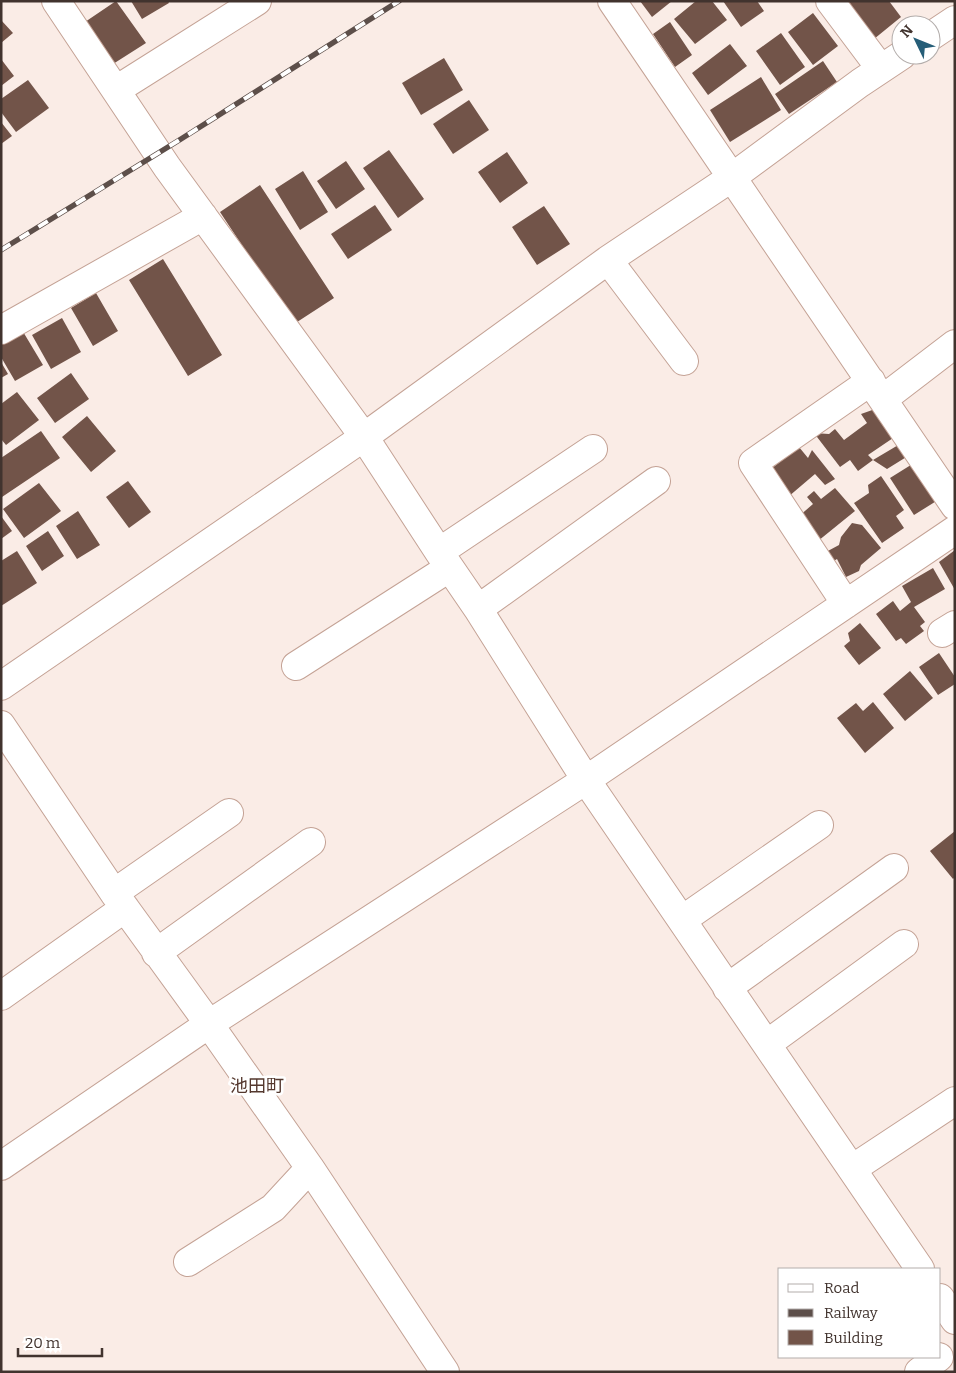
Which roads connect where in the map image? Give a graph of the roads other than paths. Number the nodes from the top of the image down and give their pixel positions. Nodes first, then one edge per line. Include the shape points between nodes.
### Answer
1 (56, 1) edge
2 (257, 1) edge
3 (612, 1) edge
4 (830, 1) edge
5 (955, 20) edge
6 (941, 29) edge
7 (891, 62) edge
8 (116, 90) junction
9 (732, 178) junction
10 (203, 216) junction
11 (608, 260) junction
12 (1, 330) edge
13 (955, 344) edge
14 (684, 361) dead end
15 (877, 390) junction
16 (364, 437) junction
17 (593, 449) dead end
18 (656, 481) dead end
19 (955, 506) edge
20 (955, 530) edge
21 (444, 560) junction
22 (846, 604) junction
23 (478, 609) junction
24 (296, 666) dead end
25 (1, 686) edge
26 (1, 725) edge
27 (586, 780) junction
28 (229, 813) dead end
29 (819, 825) dead end
30 (311, 842) dead end
31 (894, 868) dead end
32 (119, 900) junction
33 (682, 920) junction
34 (904, 944) dead end
35 (156, 953) junction
36 (727, 988) junction
37 (1, 996) edge
38 (209, 1024) junction
39 (767, 1044) junction
40 (955, 1101) edge
41 (1, 1166) edge
42 (310, 1168) junction
43 (852, 1169) junction
44 (188, 1262) dead end
45 (919, 1268) edge
46 (941, 1299) edge
47 (955, 1320) edge
48 (955, 1345) edge
49 (941, 1356) edge
50 (939, 1358) edge
51 (445, 1372) edge
52 (919, 1372) edge

1 - 8 street
2 - 8 street
3 - 9 street
4 - 7 street
5 - 6 street
7 - 9 street
8 - 10 street
9 - 11 street
9 - 15 street
10 - 12 street
10 - 16 street
11 - 14 street
11 - 16 street
13 - 15 street
15 - 19 street
15 - 22 street via 753,463
16 - 21 street
16 - 25 street
17 - 21 street
18 - 23 street
20 - 22 street
21 - 23 street
21 - 24 street
22 - 27 street
23 - 27 street
26 - 32 street
27 - 33 street
27 - 38 street
28 - 32 street
29 - 33 street
30 - 35 street
31 - 36 street
32 - 35 street
32 - 37 street
33 - 36 street
34 - 39 street
35 - 38 street
36 - 39 street
38 - 41 street
38 - 42 street
39 - 43 street
40 - 43 street
42 - 44 street via 273,1208
42 - 51 street
43 - 45 street
46 - 47 street
48 - 49 street
50 - 52 street

